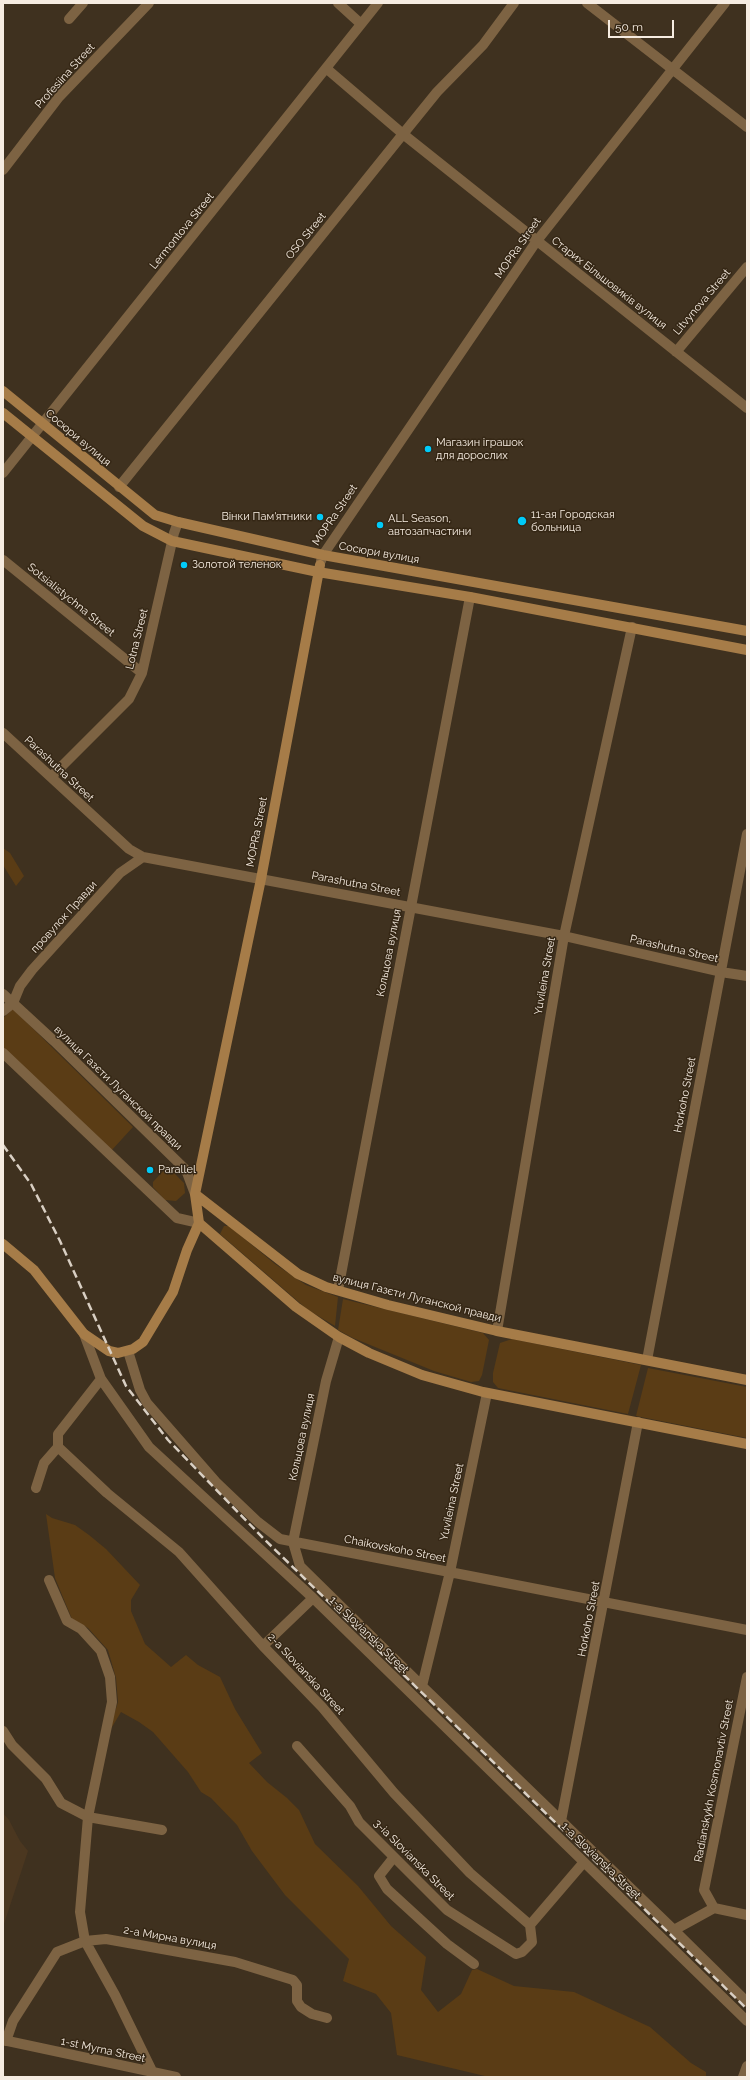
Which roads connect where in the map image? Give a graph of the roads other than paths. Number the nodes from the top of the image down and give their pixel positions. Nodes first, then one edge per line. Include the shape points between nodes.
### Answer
1 (84, 3) edge
2 (149, 3) edge
3 (338, 3) edge
4 (378, 3) edge
5 (514, 3) edge
6 (587, 3) edge
7 (725, 3) edge
8 (69, 19) dead end
9 (361, 24) junction
10 (327, 69) junction
11 (672, 69) junction
12 (747, 127) edge
13 (403, 134) junction
14 (3, 170) edge
15 (536, 242) junction
16 (747, 267) edge
17 (676, 352) junction
18 (3, 391) edge
19 (747, 408) edge
20 (3, 413) edge
21 (43, 424) junction
22 (32, 438) junction
23 (3, 474) edge
24 (119, 487) junction
25 (178, 522) junction
26 (172, 541) junction
27 (323, 555) junction
28 (3, 560) edge
29 (319, 568) junction
30 (470, 598) junction
31 (632, 627) junction
32 (747, 631) edge
33 (747, 650) edge
34 (142, 673) junction
35 (3, 733) edge
36 (51, 777) junction
37 (747, 834) edge
38 (143, 857) junction
39 (261, 879) junction
40 (410, 907) junction
41 (564, 936) junction
42 (721, 972) junction
43 (747, 976) edge
44 (3, 994) edge
45 (13, 1003) junction
46 (3, 1011) edge
47 (3, 1053) edge
48 (195, 1194) junction
49 (199, 1223) junction
50 (3, 1244) edge
51 (338, 1290) junction
52 (497, 1331) junction
53 (84, 1334) junction
54 (339, 1337) junction
55 (128, 1351) junction
56 (647, 1360) junction
57 (101, 1379) junction
58 (747, 1380) edge
59 (487, 1393) junction
60 (638, 1422) junction
61 (747, 1444) edge
62 (58, 1447) junction
63 (36, 1488) dead end
64 (293, 1542) junction
65 (450, 1572) junction
66 (49, 1580) dead end
67 (313, 1598) junction
68 (604, 1602) junction
69 (747, 1630) edge
70 (263, 1646) junction
71 (747, 1677) edge
72 (422, 1686) junction
73 (3, 1732) edge
74 (296, 1746) dead end
75 (88, 1817) junction
76 (561, 1821) junction
77 (162, 1830) dead end
78 (394, 1857) junction
79 (584, 1862) junction
80 (714, 1908) junction
81 (747, 1915) edge
82 (530, 1924) junction
83 (674, 1930) junction
84 (85, 1941) junction
85 (474, 1964) dead end
86 (747, 2002) edge
87 (327, 2018) dead end
88 (747, 2022) edge
89 (4, 2040) edge
90 (747, 2066) edge
91 (153, 2073) junction
92 (176, 2077) edge
93 (743, 2077) edge

1 - 8 street
2 - 14 street, Profesiina Street via 59,97
3 - 9 street
4 - 9 street, Lermontova Street
5 - 13 street, OSO Street via 484,45 437,92
6 - 11 street
7 - 11 street, MOPRa Street
9 - 10 street, Lermontova Street
10 - 13 street, Старих Більшовиків вулиця
10 - 21 street, Lermontova Street
11 - 12 street
11 - 15 street, MOPRa Street
13 - 15 street, Старих Більшовиків вулиця
13 - 24 street, OSO Street
15 - 17 street, Старих Більшовиків вулиця
15 - 27 street, MOPRa Street
16 - 17 street, Litvynova Street
17 - 19 street, Старих Більшовиків вулиця
18 - 21 street, Сосюри вулиця
20 - 22 street
21 - 22 street, Lermontova Street
21 - 24 street, Сосюри вулиця
22 - 23 street, Lermontova Street
22 - 26 street via 143,526
24 - 25 street, Сосюри вулиця via 155,515
25 - 26 street, Lotna Street
25 - 27 street, Сосюри вулиця
26 - 29 street
26 - 34 street, Lotna Street
27 - 29 street, MOPRa Street
27 - 32 street, Сосюри вулиця
28 - 34 street, Sotsialistychna Street
29 - 30 street
29 - 39 street, MOPRa Street
30 - 31 street
30 - 40 street, Кольцова вулиця
31 - 33 street
31 - 41 street, Yuvileina Street
34 - 36 street, Lotna Street via 129,699
35 - 36 street, Parashutna Street
36 - 38 street, Parashutna Street via 129,850
37 - 42 street, Horkoho Street
38 - 39 street, Parashutna Street
38 - 45 street, провулок Правди via 120,874 29,974 20,986
39 - 40 street, Parashutna Street
39 - 48 street, MOPRa Street
40 - 41 street, Parashutna Street
40 - 51 street, Кольцова вулиця
41 - 42 street, Parashutna Street
41 - 52 street, Yuvileina Street
42 - 43 street, Parashutna Street
42 - 56 street, Horkoho Street
44 - 45 street, вулиця Газєти Луганской правди
45 - 46 street
45 - 48 street, вулиця Газєти Луганской правди via 186,1170
47 - 49 street via 177,1218
48 - 49 street, MOPRa Street
48 - 51 street, вулиця Газєти Луганской правди via 298,1274
49 - 54 street via 296,1307
49 - 55 street via 173,1292 143,1342
50 - 53 street, 1-a Slovianska Street via 34,1270
51 - 52 street, вулиця Газєти Луганской правди
52 - 56 street, вулиця Газєти Луганской правди
53 - 55 street via 109,1351
53 - 57 street, 1-a Slovianska Street
54 - 59 street via 369,1353 422,1374
54 - 64 street, Кольцова вулиця via 326,1381
55 - 64 street, Chaikovskoho Street via 146,1403 216,1482 258,1522 280,1539
56 - 58 street, вулиця Газєти Луганской правди
57 - 62 street via 58,1434
57 - 67 street, 1-a Slovianska Street via 148,1447
59 - 60 street
59 - 65 street, Yuvileina Street
60 - 61 street
60 - 68 street, Horkoho Street
62 - 63 street via 44,1463
62 - 70 street, 2-a Slovianska Street via 107,1493 179,1552
64 - 65 street, Chaikovskoho Street
64 - 72 street via 300,1566
65 - 68 street, Chaikovskoho Street
65 - 72 street, Yuvileina Street
66 - 75 street via 67,1621 81,1629 101,1650 110,1677 112,1702
67 - 70 street
67 - 79 street, 1-a Slovianska Street
68 - 69 street, Chaikovskoho Street
68 - 76 street, Horkoho Street
70 - 82 street, 2-a Slovianska Street via 322,1707 394,1793 470,1874
71 - 80 street, Radianskykh Kosmonavtiv Street via 704,1890
72 - 76 street
73 - 75 street via 46,1780 62,1803
74 - 78 street, 3-ia Slovianska Street via 350,1806 359,1822
75 - 77 street
75 - 84 street via 80,1912
76 - 83 street
78 - 82 street, 3-ia Slovianska Street via 447,1910 516,1954 532,1942
78 - 85 street via 379,1876 387,1889 447,1944
79 - 82 street
79 - 88 street, 1-a Slovianska Street
80 - 81 street
80 - 83 street
83 - 86 street
84 - 87 street, 2-а Мирна вулиця via 106,1938 251,1966 293,1980 297,1985 297,2000 301,2007 312,2014
84 - 89 street, 2-а Мирна вулиця via 57,1952 13,2021
84 - 91 street
89 - 91 street, 1-st Myrna Street
90 - 93 street
91 - 92 street, 1-st Myrna Street

